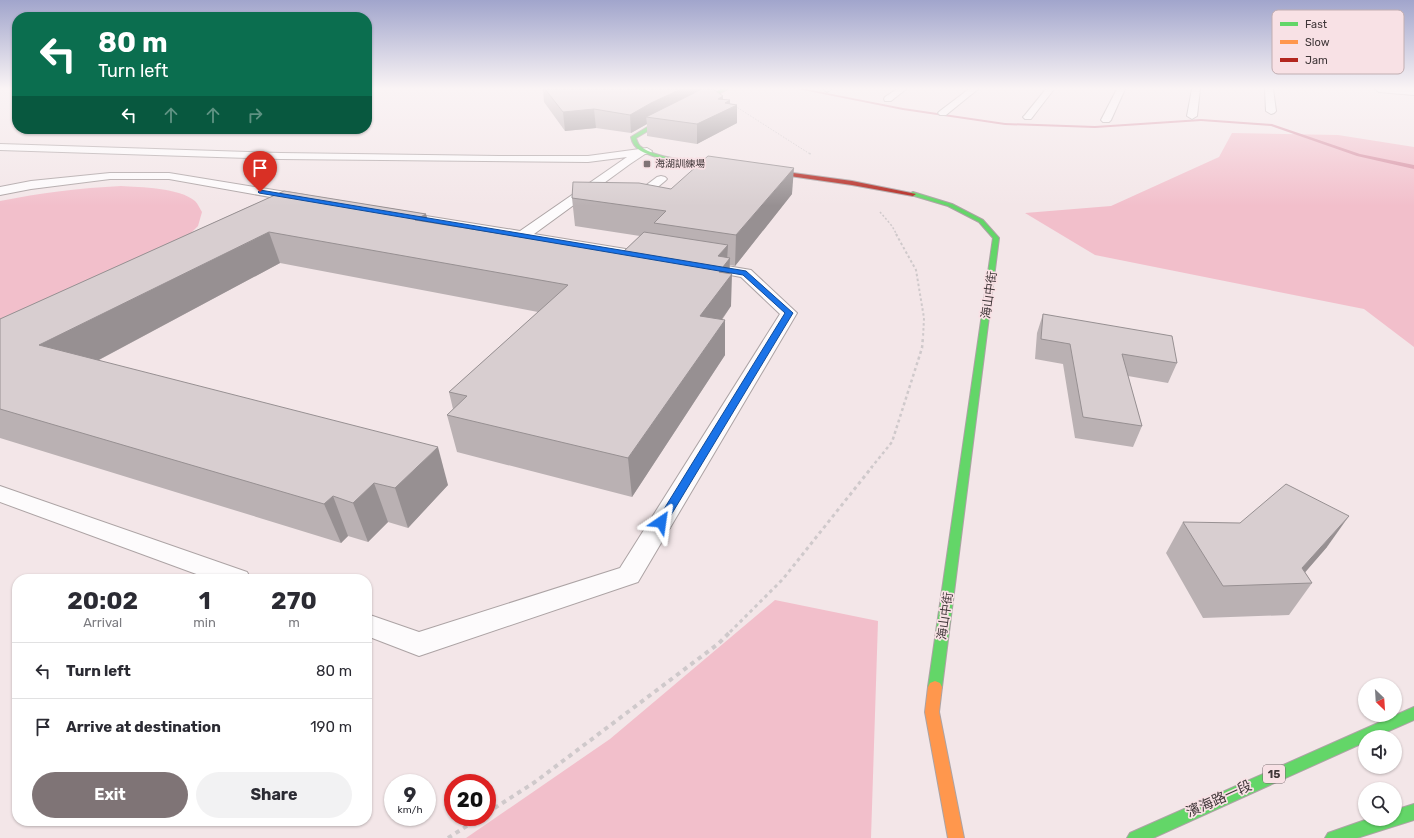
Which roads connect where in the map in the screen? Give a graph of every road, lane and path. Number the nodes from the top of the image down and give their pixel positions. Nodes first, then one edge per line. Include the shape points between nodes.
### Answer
1 (649, 128) edge
2 (770, 128) edge
3 (0, 147) edge
4 (647, 151) junction
5 (814, 156) dead end
6 (735, 168) edge
7 (758, 171) edge
8 (661, 179) dead end
9 (852, 183) junction
10 (0, 191) edge
11 (580, 194) junction
12 (595, 197) edge
13 (617, 200) edge
14 (632, 202) junction
15 (646, 204) edge
16 (285, 209) edge
17 (391, 214) edge
18 (522, 236) junction
19 (661, 259) edge
20 (692, 264) edge
21 (0, 494) edge
22 (224, 574) edge
23 (372, 627) edge
24 (1414, 712) edge
25 (496, 807) edge
26 (1414, 812) edge
27 (1402, 816) edge
28 (467, 826) edge
29 (1372, 826) edge
30 (448, 838) edge
31 (956, 838) edge
32 (1135, 838) edge
33 (1333, 838) edge

1 - 4 main road via 633,138 638,147
2 - 5 path
3 - 4 lane via 281,156 499,159 588,159
4 - 6 main road via 688,162
4 - 11 lane via 626,162
7 - 9 main road, 海山中街
8 - 14 lane
9 - 25 path via 892,226 916,270 924,318 922,348 892,442 783,579 718,644 535,782
9 - 31 main road, 海山中街 via 910,193 950,205 981,221 996,238 932,712
10 - 16 lane via 110,176 169,176 310,200
11 - 12 lane
11 - 18 lane
13 - 14 lane
14 - 15 lane
17 - 18 lane
18 - 19 lane
20 - 23 lane via 746,273 789,313 629,575 420,644
21 - 22 lane
24 - 32 main road, 濱海路一段 / 15
26 - 27 main road
28 - 30 path
29 - 33 main road

